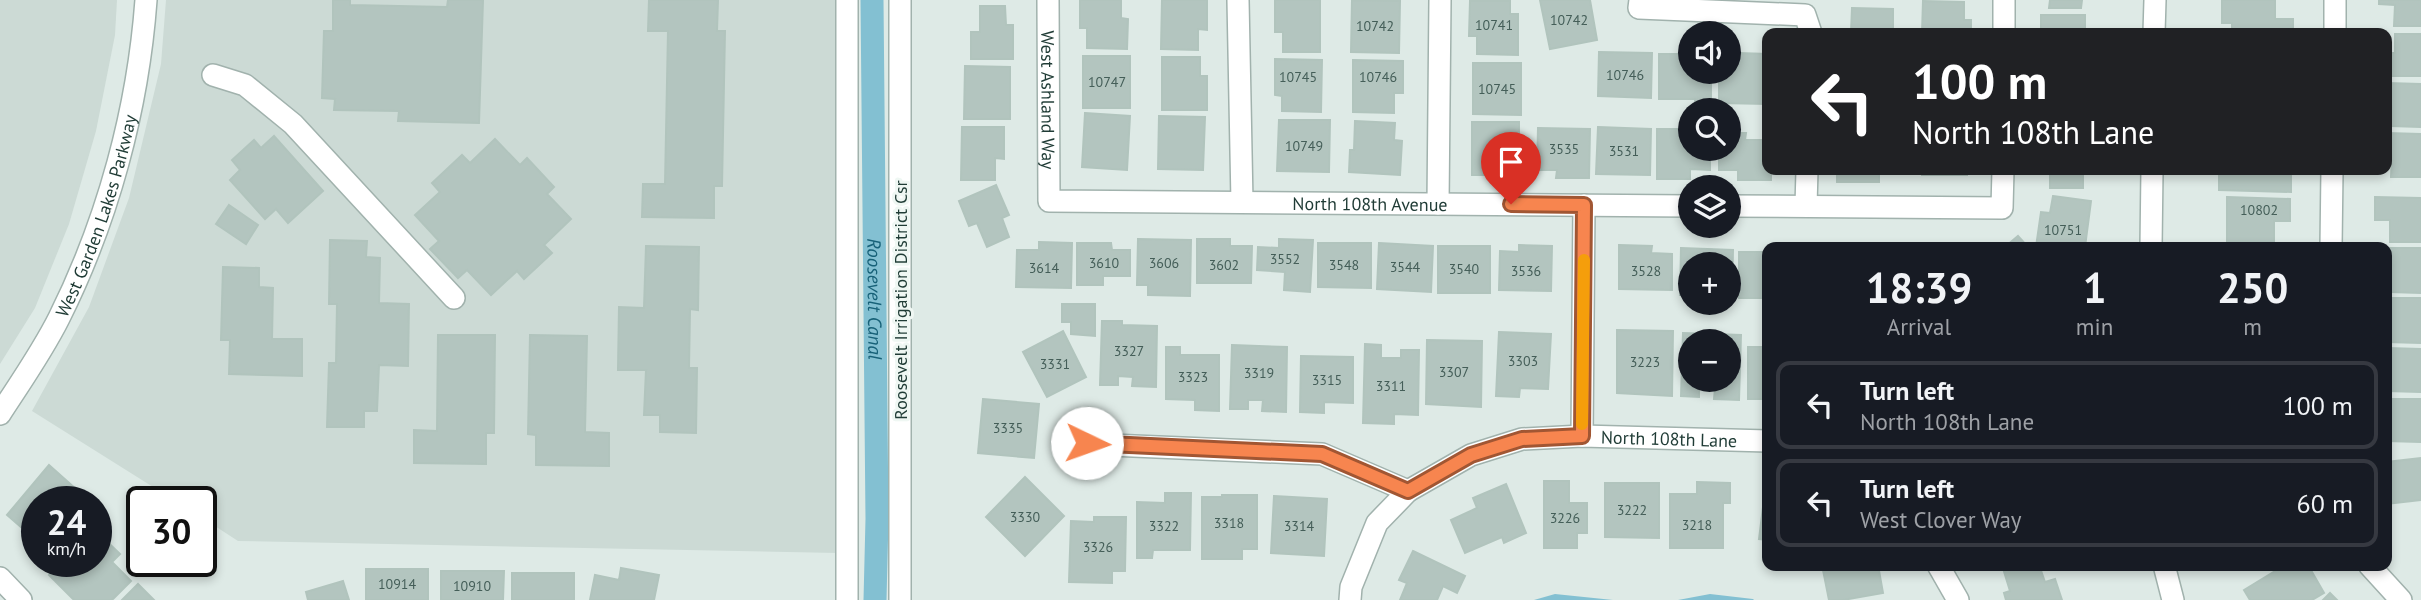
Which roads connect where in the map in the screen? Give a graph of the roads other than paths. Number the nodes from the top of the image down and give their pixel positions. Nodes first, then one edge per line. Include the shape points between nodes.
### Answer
1 (146, 0) edge
2 (847, 0) edge
3 (900, 0) edge
4 (1048, 0) edge
5 (1238, 0) edge
6 (1440, 0) edge
7 (1640, 0) edge
8 (2004, 0) edge
9 (2155, 0) edge
10 (2335, 0) edge
11 (1809, 28) edge
12 (2004, 28) edge
13 (2154, 28) edge
14 (2335, 28) edge
15 (213, 75) dead end
16 (1807, 175) edge
17 (2003, 175) edge
18 (2152, 175) edge
19 (2332, 175) edge
20 (1049, 201) joint
21 (1242, 202) junction
22 (1438, 204) junction
23 (1584, 205) junction
24 (1678, 206) edge
25 (1741, 206) edge
26 (1805, 206) junction
27 (2151, 242) edge
28 (2331, 242) edge
29 (454, 298) dead end
30 (0, 414) edge
31 (1582, 436) junction
32 (1762, 441) edge
33 (1087, 443) dead end
34 (1408, 491) junction
35 (1941, 571) edge
36 (2166, 571) edge
37 (2375, 571) edge
38 (0, 578) edge
39 (21, 600) edge
40 (847, 600) edge
41 (900, 600) edge
42 (1350, 600) edge
43 (1958, 600) edge
44 (2173, 600) edge
45 (2402, 600) edge

1 - 30 street, West Garden Lakes Parkway via 137,75 99,225 59,318
2 - 40 street
3 - 41 street, Roosevelt Irrigation District Csr
4 - 20 street, West Ashland Way
5 - 21 street
6 - 22 street
7 - 11 street via 1639,8 1805,15
8 - 12 street
9 - 13 street
10 - 14 street
15 - 29 street via 245,85 293,124
16 - 26 street
17 - 26 street via 2002,208
18 - 27 street
19 - 28 street
20 - 21 street, North 108th Avenue
21 - 22 street, North 108th Avenue
22 - 23 street, North 108th Avenue
23 - 24 street, North 108th Avenue
23 - 31 street
25 - 26 street
31 - 32 street, North 108th Lane
31 - 34 street, North 108th Lane via 1522,439 1471,455
33 - 34 street via 1322,454
34 - 42 street, North 108th Lane via 1377,523
35 - 43 street
36 - 44 street
37 - 45 street
38 - 39 street

